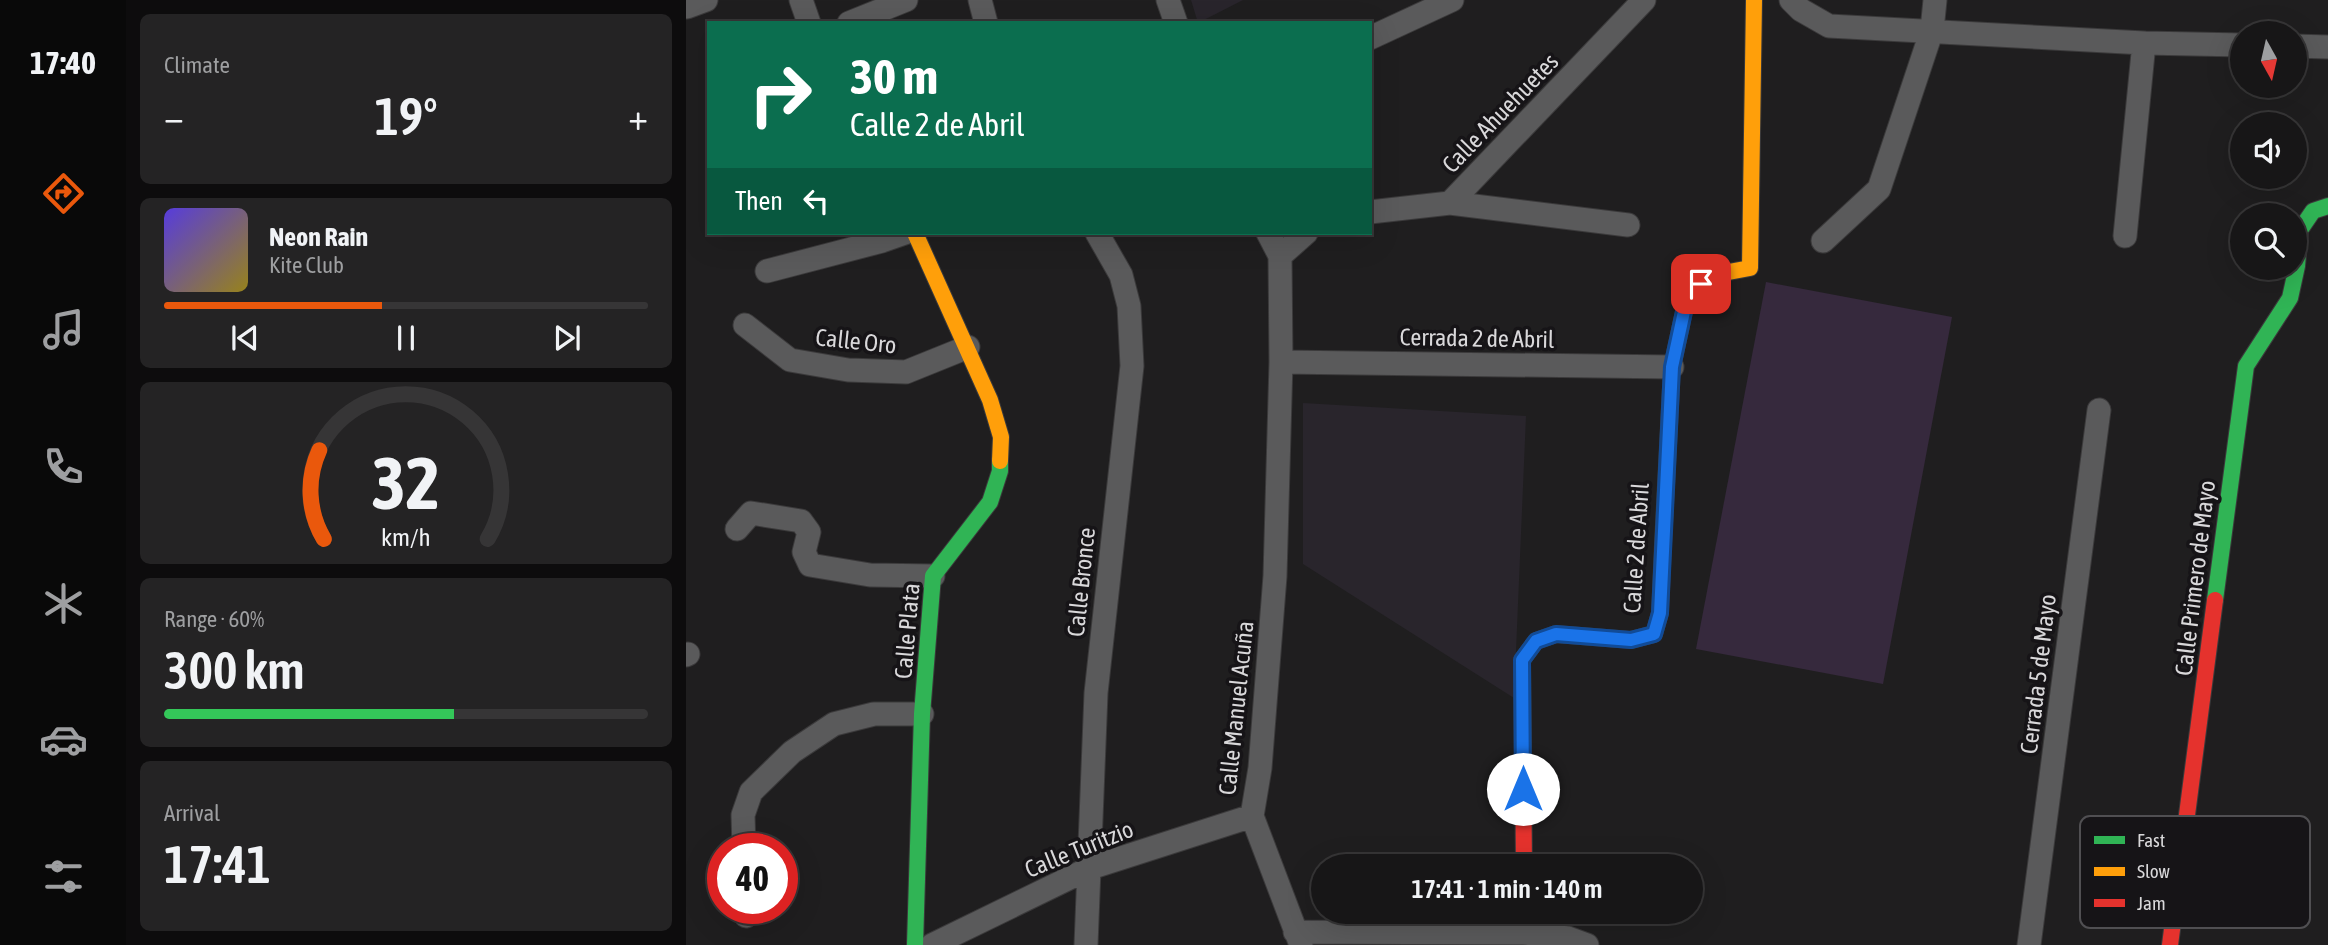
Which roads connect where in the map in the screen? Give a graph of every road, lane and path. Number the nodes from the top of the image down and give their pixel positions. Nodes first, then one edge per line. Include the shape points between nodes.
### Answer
1 (706, 0) edge
2 (801, 0) edge
3 (906, 0) edge
4 (980, 0) edge
5 (1168, 0) edge
6 (1452, 0) edge
7 (1644, 0) edge
8 (1754, 0) edge
9 (1791, 0) edge
10 (1936, 0) edge
11 (687, 7) edge
12 (808, 21) edge
13 (854, 21) edge
14 (985, 21) edge
15 (1175, 21) edge
16 (1932, 30) junction
17 (1372, 37) edge
18 (2144, 43) junction
19 (2230, 45) edge
20 (2307, 46) edge
21 (2328, 47) edge
22 (1450, 203) junction
23 (2328, 206) edge
24 (1372, 212) edge
25 (1628, 225) dead end
26 (916, 235) edge
27 (1098, 235) edge
28 (1269, 235) edge
29 (1304, 235) edge
30 (2125, 236) dead end
31 (881, 237) edge
32 (1823, 241) dead end
33 (1280, 256) junction
34 (768, 271) dead end
35 (745, 326) dead end
36 (968, 347) junction
37 (1281, 362) junction
38 (1672, 367) junction
39 (2099, 410) dead end
40 (737, 529) dead end
41 (933, 576) junction
42 (922, 714) junction
43 (1252, 816) junction
44 (2187, 816) edge
45 (744, 833) edge
46 (1524, 854) edge
47 (1090, 867) junction
48 (1496, 924) edge
49 (1530, 924) edge
50 (1298, 938) edge
51 (915, 945) edge
52 (932, 945) edge
53 (1086, 945) edge
54 (1587, 945) edge
55 (2029, 945) edge

1 - 11 street
2 - 12 street
3 - 13 street
4 - 14 street
5 - 15 street
6 - 17 street
7 - 22 street, Calle Ahuehuetes
8 - 38 street via 1750,268 1718,274 1701,284 1685,307
9 - 16 street via 1829,26
10 - 16 street
16 - 18 street
16 - 32 street via 1879,189
18 - 19 street
18 - 30 street
20 - 21 street
22 - 24 street, Calle Ahuehuetes
22 - 25 street
23 - 44 street, Calle Primero de Mayo via 2313,211 2300,230 2290,298 2246,366
26 - 36 street, Calle Plata
27 - 47 street, Calle Bronce via 1121,275 1129,306 1132,366 1096,693
28 - 33 street, Calle Manuel Acuña
29 - 33 street
31 - 34 street
33 - 37 street, Calle Manuel Acuña
35 - 36 street, Calle Oro via 790,360 848,370 906,372
36 - 41 street, Calle Plata via 1000,437 1000,471 990,502
37 - 38 street, Cerrada 2 de Abril
37 - 43 street, Calle Manuel Acuña via 1275,576
38 - 46 street, Calle 2 de Abril via 1660,613 1654,634 1631,640 1556,634 1536,641 1522,660
39 - 55 street, Cerrada 5 de Mayo
40 - 41 street via 751,513 801,521 809,532 804,552 810,565 870,575
41 - 42 street, Calle Plata
42 - 45 street via 874,714 834,724 792,752 751,792 743,815
42 - 51 street, Calle Plata
43 - 47 street, Calle Turitzio
43 - 50 street, Calle Manuel Acuña
47 - 52 street, Calle Turitzio
47 - 53 street, Calle Bronce
48 - 50 street, Calle Manuel Acuña
49 - 54 street, Calle Manuel Acuña

